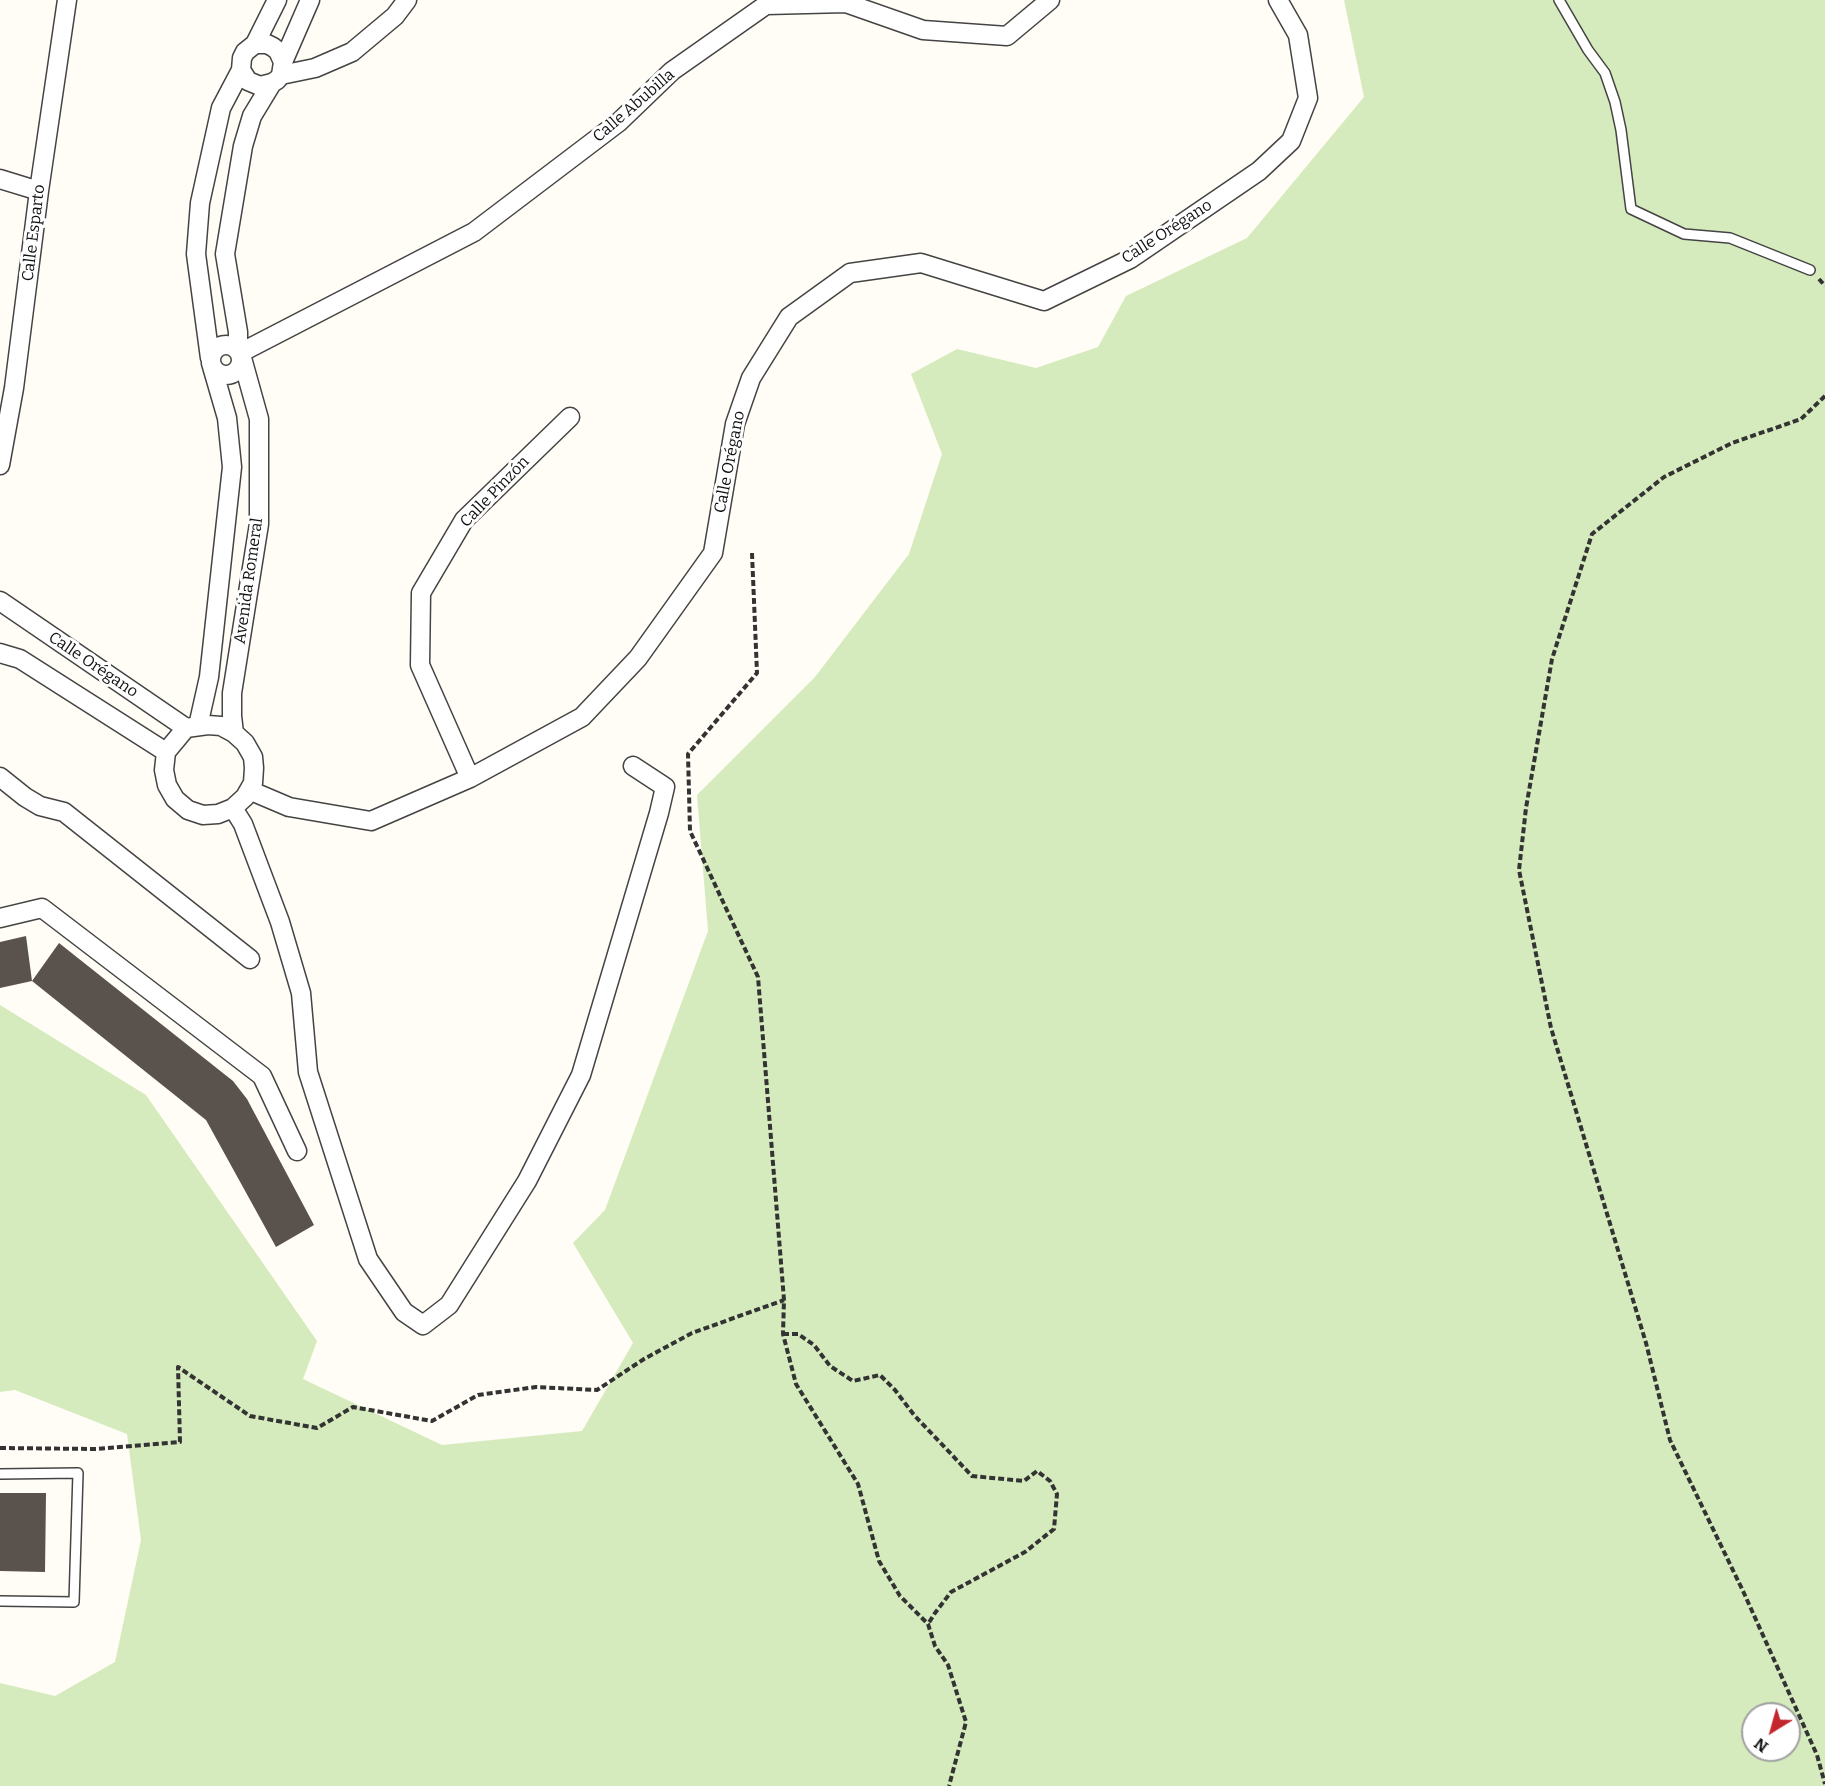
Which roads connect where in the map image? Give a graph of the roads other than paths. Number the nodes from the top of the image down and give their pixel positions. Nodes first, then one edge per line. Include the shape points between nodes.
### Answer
1 (67, 0) edge
2 (277, 0) edge
3 (310, 0) edge
4 (407, 0) edge
5 (1050, 0) edge
6 (1278, 0) edge
7 (1559, 0) edge
8 (255, 44) junction
9 (241, 70) junction
10 (278, 73) junction
11 (0, 179) edge
12 (39, 191) junction
13 (1810, 270) dead end
14 (240, 353) junction
15 (211, 361) junction
16 (7, 386) edge
17 (570, 417) dead end
18 (0, 465) edge
19 (0, 601) edge
20 (0, 653) edge
21 (192, 727) junction
22 (234, 733) junction
23 (166, 752) junction
24 (633, 766) dead end
25 (0, 777) edge
26 (470, 778) junction
27 (249, 790) junction
28 (233, 808) junction
29 (0, 918) edge
30 (250, 959) dead end
31 (297, 1151) dead end
32 (0, 1474) edge
33 (0, 1601) edge

1 - 12 street, Calle Esparto
2 - 8 street
3 - 10 street, Avenida Romeral
4 - 10 street via 352,52 315,68
5 - 14 street, Calle Abubilla via 1007,36 923,30 846,3 766,5 672,71 620,122 474,232
6 - 26 street, Calle Orégano via 1298,35 1308,98 1291,141 1259,171 1130,259 1044,301 921,263 850,273 789,317 751,378 735,424 712,554 638,658 582,717
7 - 13 lane via 1605,73 1615,102 1631,209 1684,234 1730,238
8 - 9 street via 245,52
8 - 10 street via 267,44 278,51
9 - 10 street via 248,81 266,85
9 - 15 street, Avenida Romeral via 222,108 200,203 196,254
10 - 14 street, Avenida Romeral via 252,116 243,146 225,254
11 - 12 street
12 - 16 street, Calle Esparto
14 - 15 street via 229,344 219,346
14 - 15 street via 239,368 231,374 221,374
14 - 22 street, Avenida Romeral via 259,419 259,524 232,693
15 - 21 street, Avenida Romeral via 227,418 232,467 209,677
16 - 18 street, Calle Esparto
17 - 26 street, Calle Pinzón via 464,520 421,593 420,664
19 - 21 street, Calle Orégano
20 - 23 street, Calle Orégano via 20,659
21 - 22 street via 221,726
21 - 23 street
22 - 27 street via 253,757 253,783
23 - 28 street via 167,786 188,810 203,815
24 - 28 street via 665,788 581,1075 527,1181 449,1305 423,1324 404,1312 368,1259 308,1072 301,993 280,922 243,824
25 - 30 street via 40,806 64,812
26 - 27 street, Calle Orégano via 371,821 289,807
27 - 28 street
29 - 31 street via 42,908 262,1076
32 - 33 lane via 78,1473 74,1602

